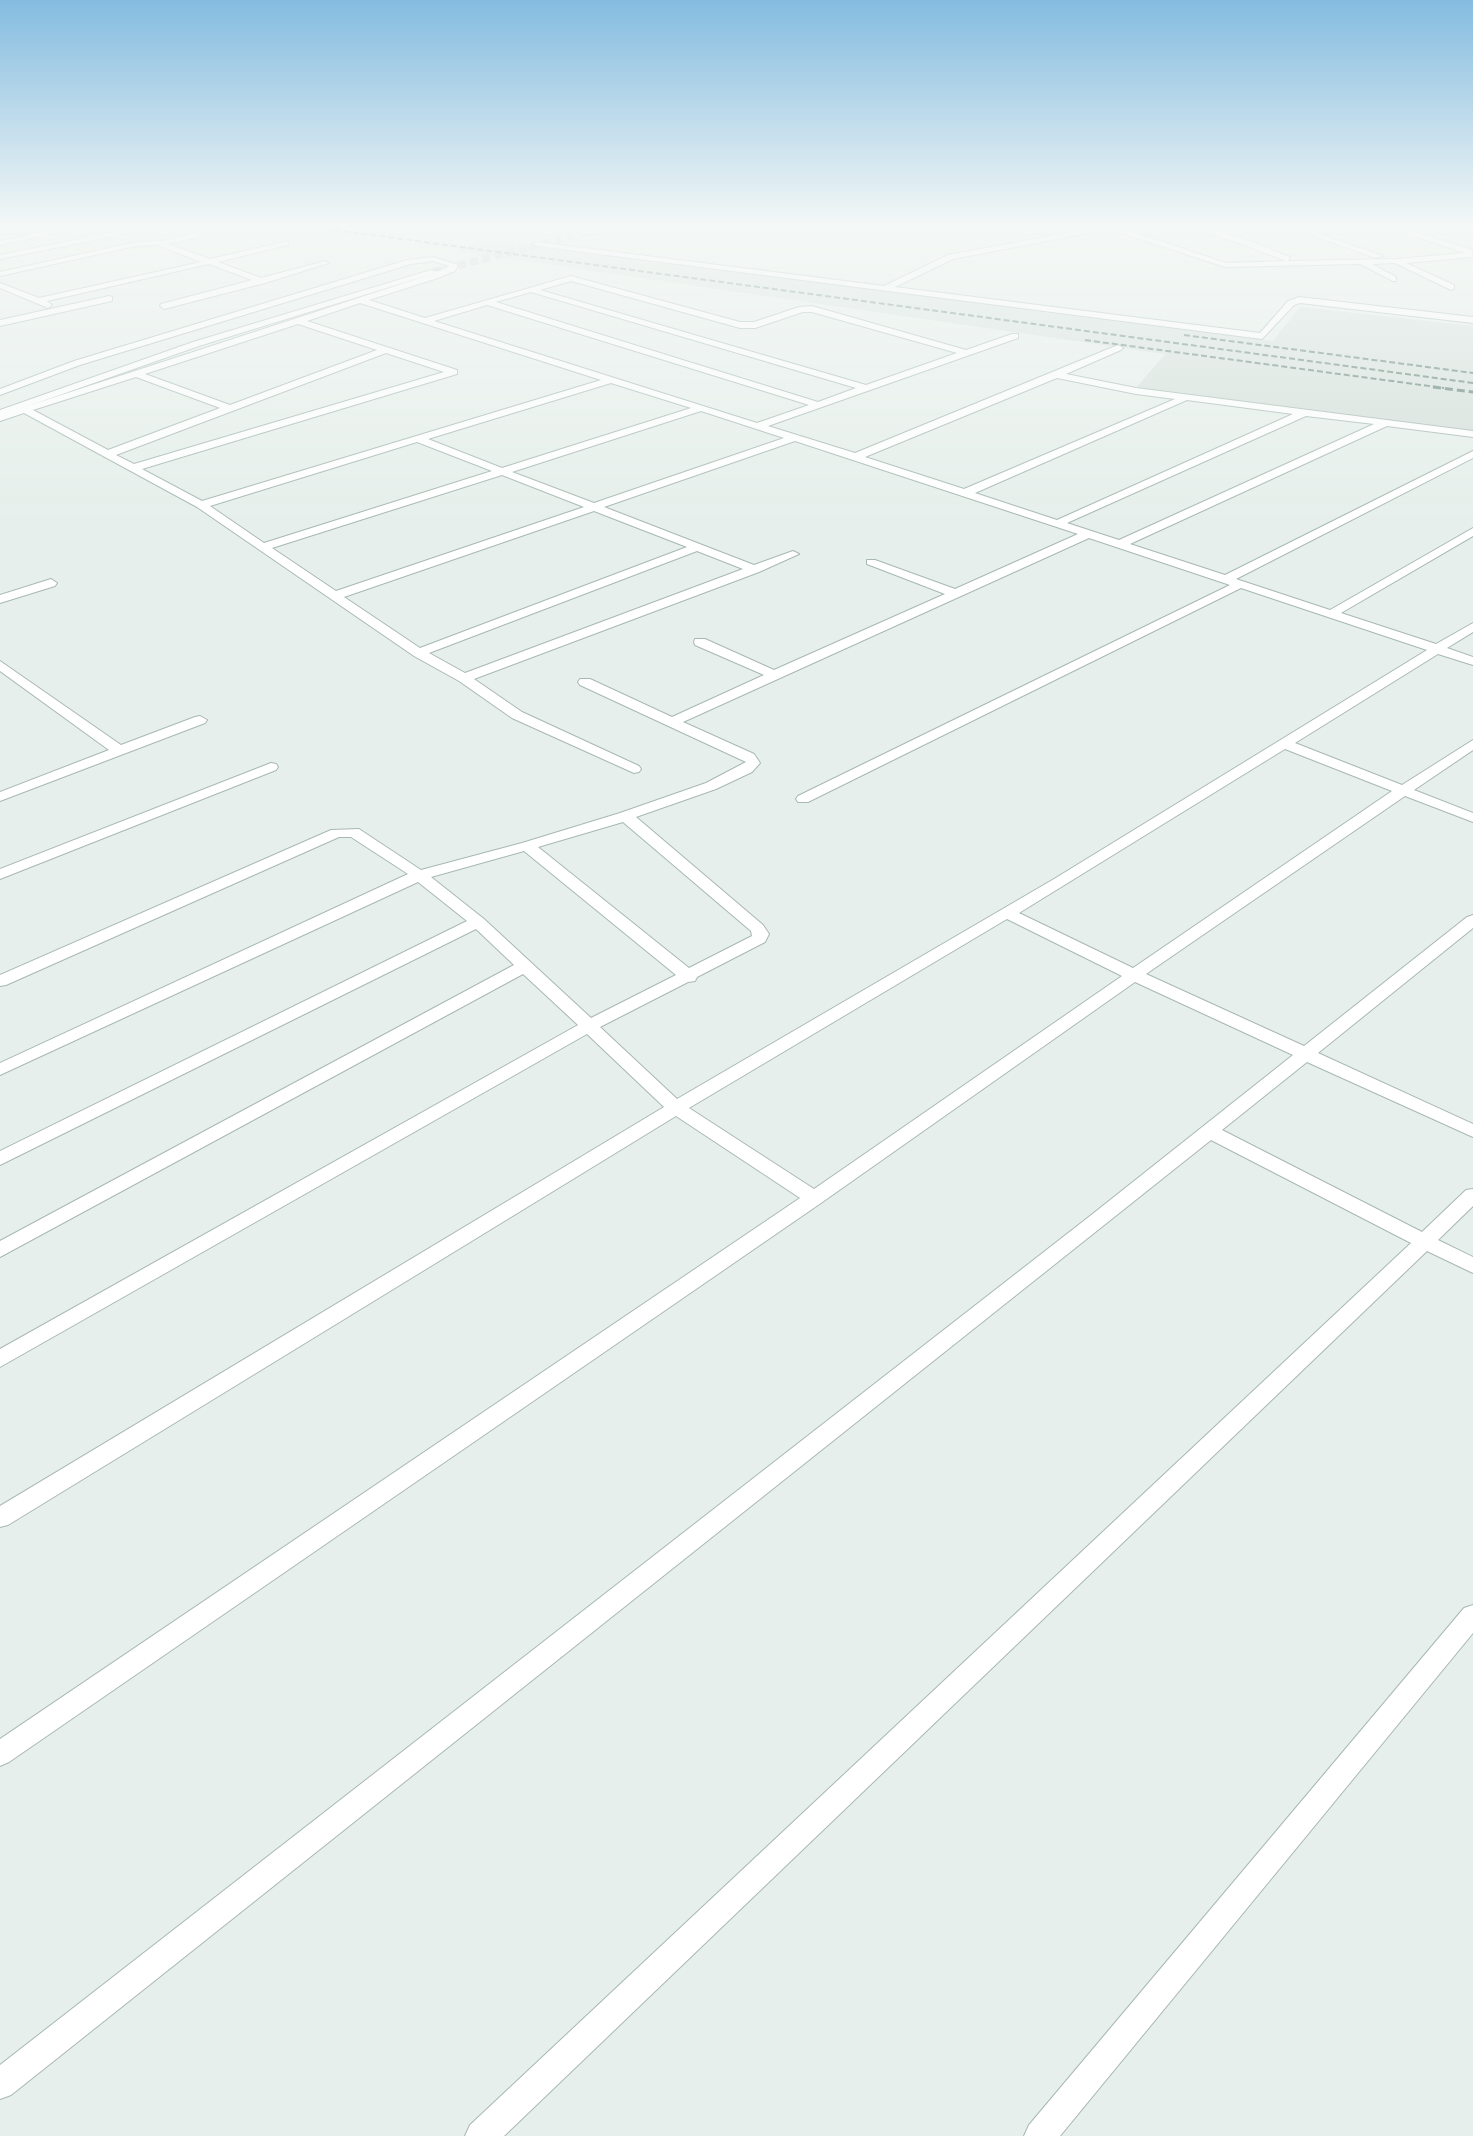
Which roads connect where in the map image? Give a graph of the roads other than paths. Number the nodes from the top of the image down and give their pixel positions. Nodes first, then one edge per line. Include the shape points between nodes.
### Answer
1 (205, 324) edge
2 (235, 324) edge
3 (263, 324) edge
4 (286, 324) edge
5 (308, 324) edge
6 (439, 324) edge
7 (556, 324) edge
8 (647, 324) edge
9 (737, 324) edge
10 (753, 324) edge
11 (864, 324) edge
12 (1165, 324) edge
13 (1273, 324) edge
14 (1014, 336) dead end
15 (1118, 348) dead end
16 (384, 350) junction
17 (967, 353) junction
18 (134, 373) junction
19 (1056, 375) junction
20 (68, 378) dead end
21 (614, 379) junction
22 (57, 382) dead end
23 (865, 388) junction
24 (0, 392) edge
25 (1187, 397) junction
26 (0, 401) edge
27 (819, 405) junction
28 (229, 408) junction
29 (702, 408) junction
30 (25, 410) junction
31 (1306, 412) junction
32 (0, 413) edge
33 (0, 418) edge
34 (1388, 422) junction
35 (758, 426) junction
36 (1473, 434) edge
37 (794, 438) junction
38 (418, 439) junction
39 (108, 454) junction
40 (1473, 454) edge
41 (855, 457) junction
42 (133, 468) junction
43 (500, 472) junction
44 (965, 493) junction
45 (201, 505) junction
46 (592, 507) junction
47 (1059, 523) junction
48 (1473, 531) edge
49 (1090, 533) junction
50 (1121, 544) junction
51 (696, 546) junction
52 (263, 547) junction
53 (793, 554) dead end
54 (871, 562) dead end
55 (755, 569) junction
56 (1227, 579) junction
57 (51, 583) dead end
58 (1241, 584) junction
59 (956, 594) junction
60 (335, 596) junction
61 (0, 599) edge
62 (1331, 614) junction
63 (1473, 627) edge
64 (700, 642) dead end
65 (1437, 649) junction
66 (419, 653) junction
67 (1473, 661) edge
68 (0, 665) edge
69 (774, 675) junction
70 (464, 678) junction
71 (585, 682) dead end
72 (200, 720) dead end
73 (673, 721) junction
74 (1284, 744) junction
75 (1473, 744) edge
76 (120, 751) junction
77 (271, 767) dead end
78 (634, 769) dead end
79 (1404, 791) junction
80 (0, 797) edge
81 (803, 799) dead end
82 (625, 816) junction
83 (1473, 818) edge
84 (527, 846) junction
85 (0, 874) edge
86 (419, 875) junction
87 (1007, 913) junction
88 (1473, 920) edge
89 (478, 922) junction
90 (525, 966) junction
91 (1134, 975) junction
92 (689, 977) junction
93 (0, 981) edge
94 (590, 1026) junction
95 (1306, 1053) junction
96 (0, 1070) edge
97 (676, 1108) junction
98 (1209, 1131) junction
99 (1473, 1131) edge
100 (0, 1159) edge
101 (1473, 1195) edge
102 (814, 1198) junction
103 (1425, 1241) junction
104 (0, 1250) edge
105 (1473, 1266) edge
106 (0, 1359) edge
107 (0, 1518) edge
108 (1473, 1615) edge
109 (0, 1754) edge
110 (0, 2084) edge
111 (481, 2136) edge
112 (1040, 2136) edge

1 - 24 street via 77,363
2 - 20 street
3 - 32 street
4 - 18 street
5 - 16 street
6 - 21 street
7 - 27 street
8 - 23 street
9 - 10 street
11 - 17 street
12 - 13 street via 1262,336
14 - 17 street
15 - 19 street
16 - 28 street
16 - 42 street via 454,372
17 - 23 street
18 - 28 street
18 - 30 street
19 - 25 street
19 - 41 street
21 - 29 street
21 - 38 street
22 - 26 street
23 - 27 street
25 - 31 street
25 - 44 street
27 - 35 street
28 - 39 street
29 - 35 street
29 - 43 street
30 - 33 street
30 - 39 street
31 - 34 street
31 - 47 street
34 - 36 street
34 - 50 street
35 - 37 street
37 - 41 street
37 - 46 street
38 - 43 street
38 - 45 street
39 - 42 street
40 - 56 street
41 - 44 street
42 - 45 street
43 - 46 street
43 - 52 street
44 - 47 street
45 - 52 street
46 - 51 street
46 - 60 street
47 - 49 street
48 - 62 street
49 - 50 street
49 - 59 street
50 - 56 street
51 - 55 street
51 - 66 street
52 - 60 street
53 - 55 street
54 - 59 street
55 - 70 street
56 - 58 street
57 - 61 street
58 - 62 street
58 - 81 street
59 - 69 street
60 - 66 street
62 - 65 street
63 - 65 street
64 - 69 street
65 - 67 street
65 - 74 street
66 - 70 street
68 - 76 street
69 - 73 street
70 - 78 street via 517,715
71 - 73 street
72 - 76 street
73 - 82 street via 750,757 753,763 711,786
74 - 79 street
74 - 87 street
75 - 79 street
76 - 80 street
77 - 85 street
79 - 83 street
79 - 91 street
82 - 84 street
82 - 92 street via 761,934 751,945
84 - 86 street
84 - 92 street
86 - 89 street
86 - 93 street via 354,832 336,833
86 - 96 street
87 - 91 street
87 - 97 street
88 - 95 street
89 - 90 street
89 - 100 street
90 - 94 street
90 - 104 street
91 - 95 street
91 - 102 street
92 - 94 street
94 - 97 street
94 - 106 street
95 - 98 street
95 - 99 street
97 - 102 street
97 - 107 street
98 - 103 street
98 - 110 street
101 - 103 street
102 - 109 street
103 - 105 street
103 - 111 street
108 - 112 street

